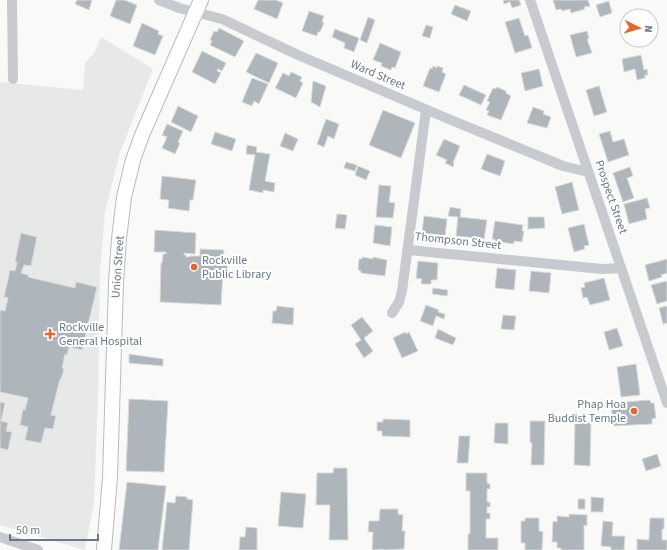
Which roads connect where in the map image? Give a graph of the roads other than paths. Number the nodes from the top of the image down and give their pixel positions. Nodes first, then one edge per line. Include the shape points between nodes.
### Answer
1 (12, 0) edge
2 (159, 0) edge
3 (530, 0) edge
4 (199, 6) edge
5 (12, 79) dead end
6 (426, 110) junction
7 (588, 172) junction
8 (408, 250) junction
9 (622, 268) junction
10 (392, 313) dead end
11 (667, 403) edge
12 (0, 538) edge
13 (38, 550) edge
14 (104, 550) edge

1 - 5 street
2 - 4 street, Ward Street via 179,8
3 - 7 street, Prospect Street
4 - 6 street, Ward Street via 292,52
4 - 14 main road, Union Street via 142,135 124,197 116,282 110,477
6 - 7 street, Ward Street via 563,166
6 - 8 street, Thompson Street
7 - 9 street, Prospect Street
8 - 9 street, Thompson Street via 602,269
8 - 10 street via 401,296
9 - 11 street, Prospect Street
12 - 13 street

